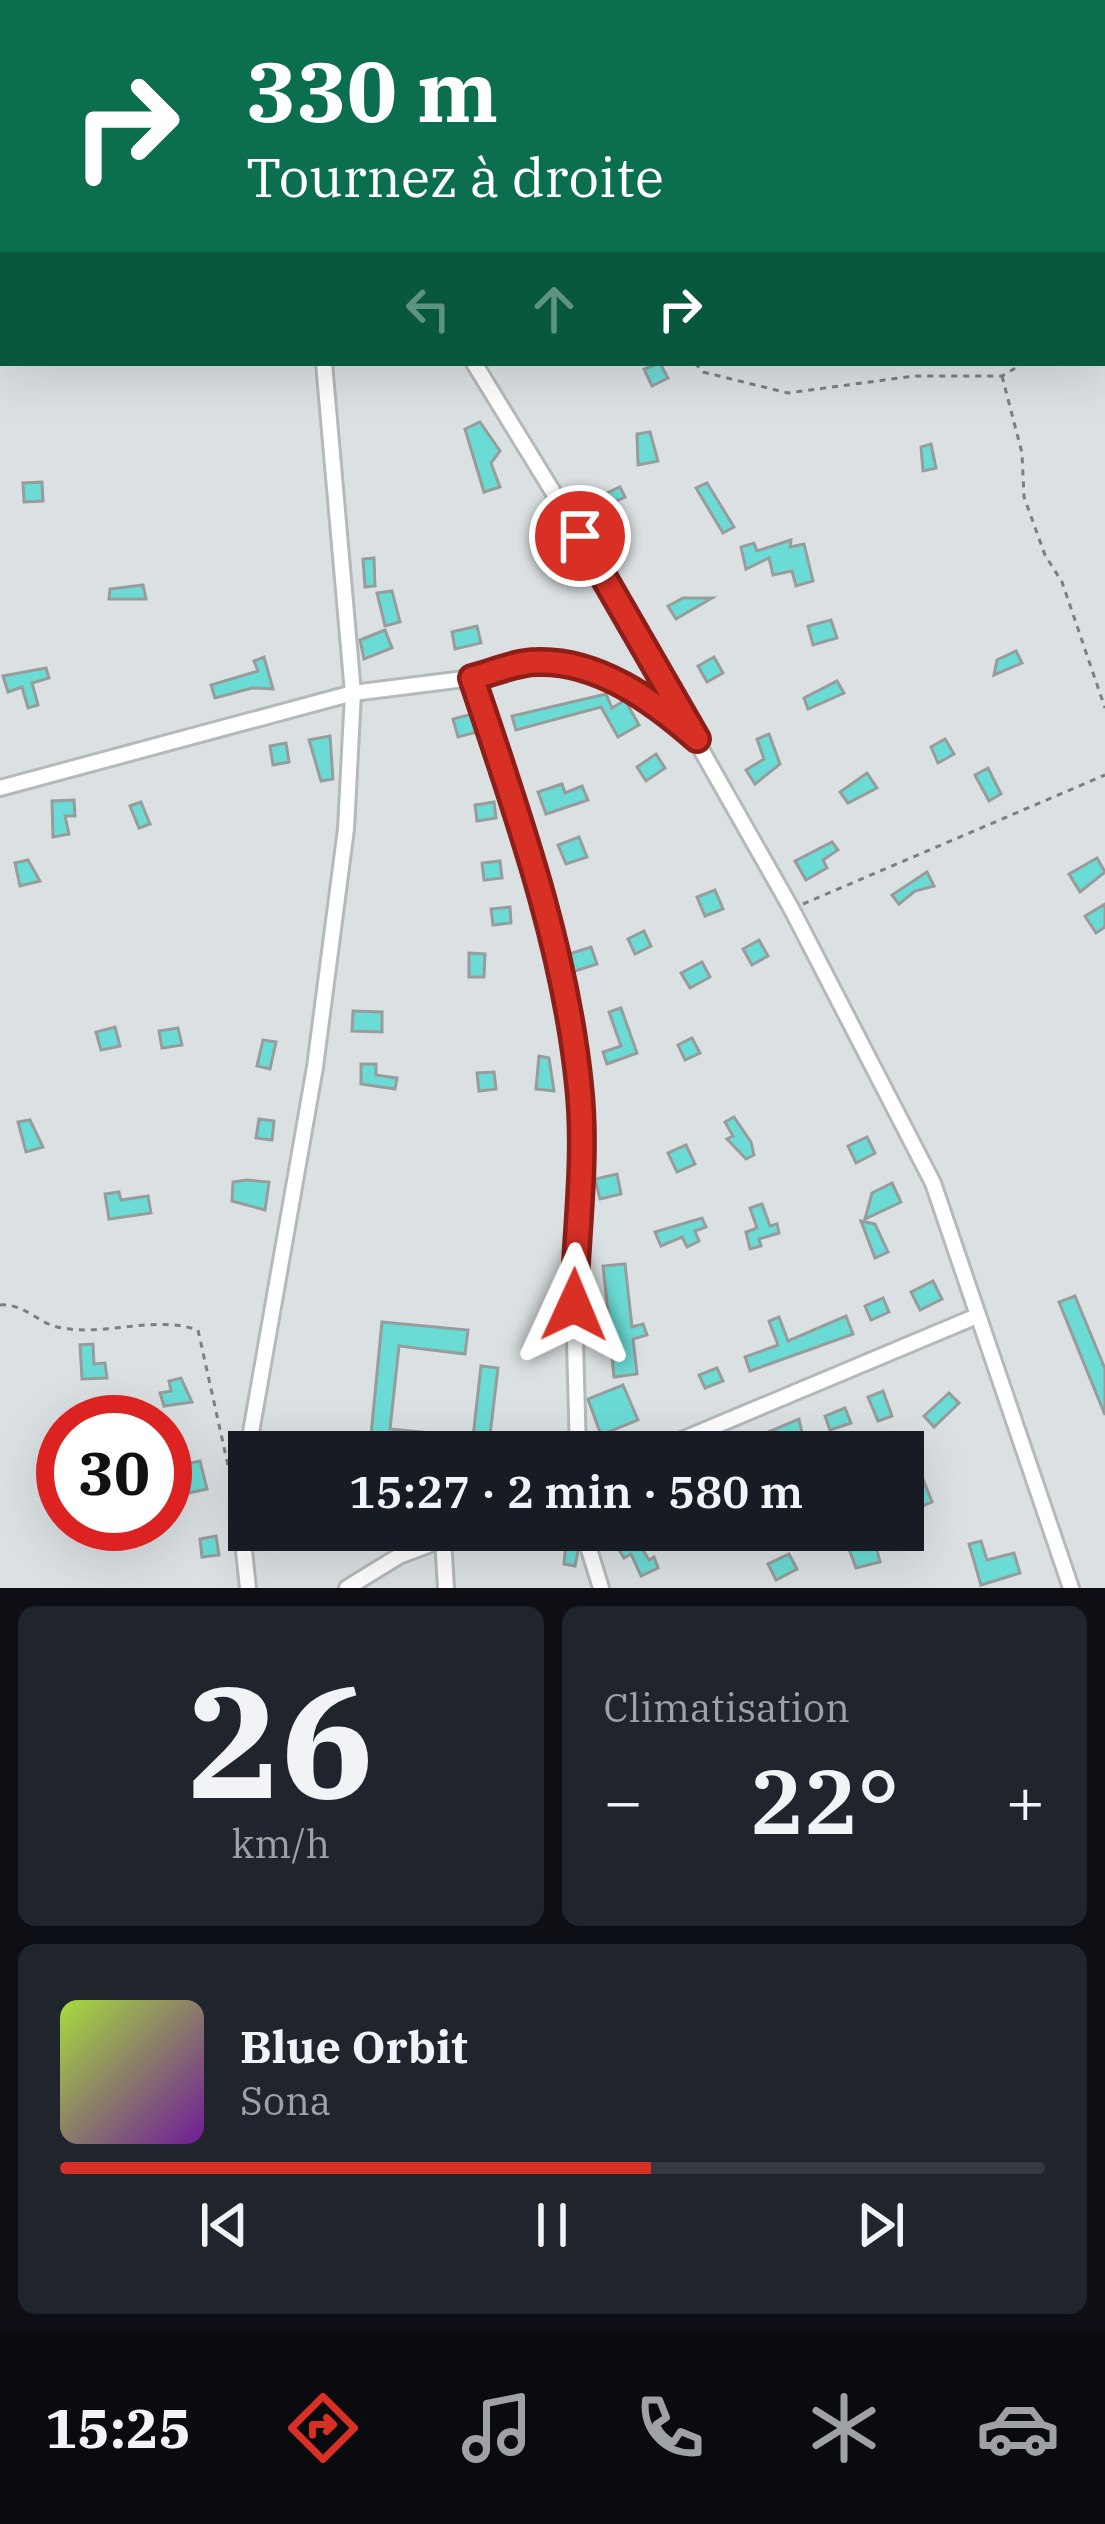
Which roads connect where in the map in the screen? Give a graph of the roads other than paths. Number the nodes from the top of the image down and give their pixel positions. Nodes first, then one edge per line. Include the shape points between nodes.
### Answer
1 (324, 366) edge
2 (476, 366) edge
3 (472, 678) junction
4 (353, 693) junction
5 (697, 739) junction
6 (0, 788) edge
7 (977, 1316) junction
8 (577, 1431) edge
9 (703, 1431) edge
10 (418, 1551) edge
11 (444, 1551) edge
12 (590, 1551) edge
13 (248, 1588) edge
14 (347, 1588) edge
15 (446, 1588) edge
16 (601, 1588) edge
17 (1071, 1588) edge

1 - 4 street
2 - 5 street
3 - 4 street
3 - 5 street via 536,662 585,670 658,704
3 - 8 street via 526,842 580,1090
4 - 6 street
4 - 13 street via 346,829 318,1046 246,1461
5 - 7 street via 932,1184
7 - 9 street
7 - 17 street
10 - 14 street
11 - 15 street
12 - 16 street

